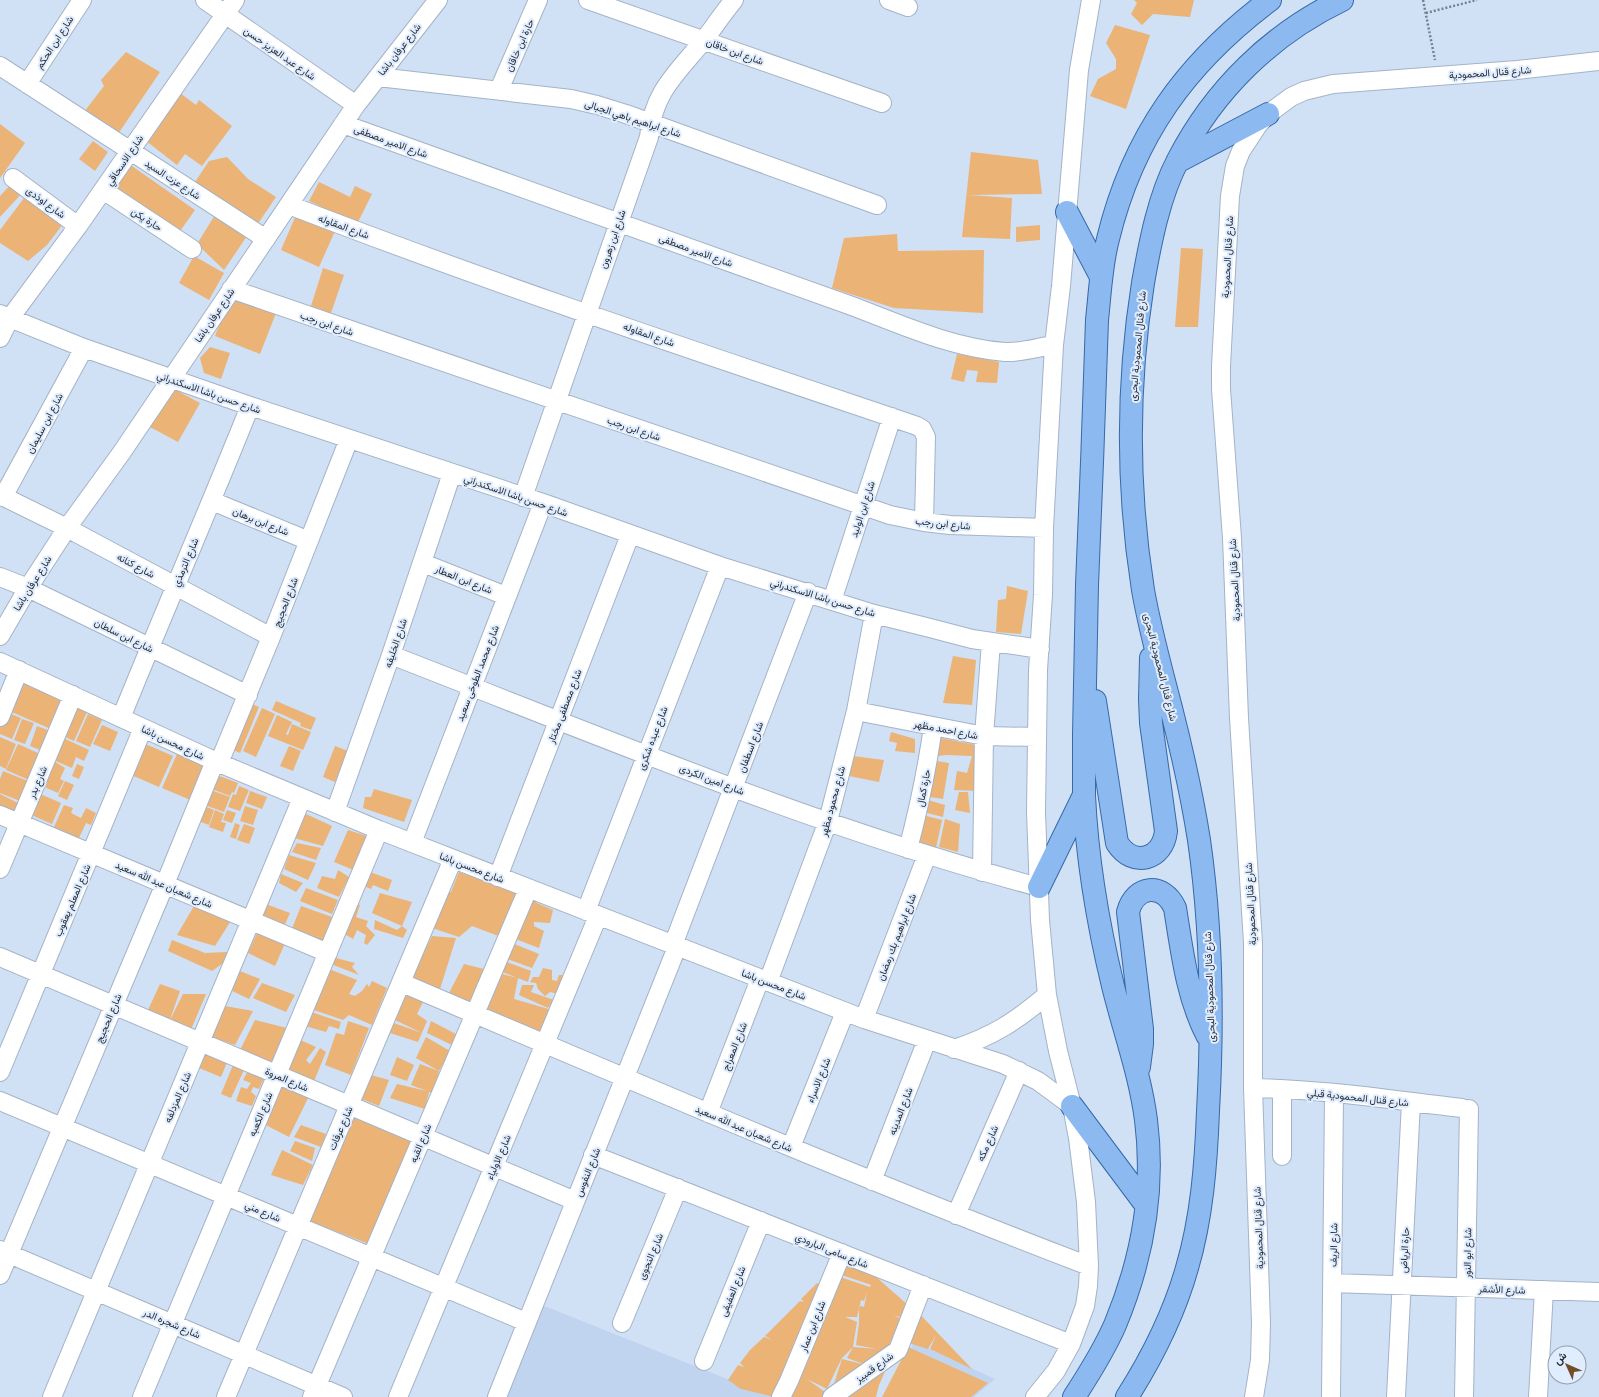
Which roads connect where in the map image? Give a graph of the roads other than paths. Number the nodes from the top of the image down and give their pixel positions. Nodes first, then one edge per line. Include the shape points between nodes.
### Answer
1 (82, 0) edge
2 (205, 0) edge
3 (438, 0) edge
4 (538, 0) edge
5 (588, 0) edge
6 (734, 0) edge
7 (889, 0) edge
8 (1091, 0) edge
9 (1270, 0) edge
10 (1342, 0) edge
11 (229, 7) edge
12 (908, 7) dead end
13 (704, 40) junction
14 (1599, 61) edge
15 (0, 66) edge
16 (378, 77) junction
17 (27, 84) junction
18 (499, 90) junction
19 (882, 103) dead end
20 (356, 105) junction
21 (1268, 114) junction
22 (650, 122) junction
23 (343, 124) junction
24 (130, 151) junction
25 (1177, 162) junction
26 (13, 178) dead end
27 (103, 190) junction
28 (289, 205) junction
29 (877, 205) dead end
30 (1067, 212) junction
31 (618, 222) junction
32 (78, 226) junction
33 (266, 239) junction
34 (192, 249) dead end
35 (1101, 277) junction
36 (231, 290) junction
37 (587, 313) junction
38 (5, 316) edge
39 (0, 338) edge
40 (1054, 345) junction
41 (84, 348) junction
42 (171, 379) junction
43 (556, 402) junction
44 (250, 406) junction
45 (892, 418) junction
46 (349, 440) junction
47 (452, 473) junction
48 (2, 496) edge
49 (523, 497) junction
50 (212, 501) junction
51 (543, 503) junction
52 (863, 506) junction
53 (924, 522) junction
54 (67, 528) junction
55 (1044, 528) junction
56 (630, 535) junction
57 (309, 541) junction
58 (422, 563) junction
59 (720, 566) junction
60 (0, 577) edge
61 (175, 586) junction
62 (28, 588) junction
63 (808, 592) junction
64 (506, 596) junction
65 (832, 601) junction
66 (874, 614) junction
67 (0, 636) edge
68 (272, 637) junction
69 (1152, 638) junction
70 (991, 642) junction
71 (150, 647) junction
72 (1040, 649) junction
73 (391, 655) junction
74 (1085, 661) junction
75 (0, 662) edge
76 (19, 670) junction
77 (472, 686) junction
78 (248, 694) junction
79 (73, 695) junction
80 (856, 711) junction
81 (0, 716) edge
82 (121, 718) junction
83 (559, 720) junction
84 (933, 727) junction
85 (143, 728) junction
86 (984, 736) junction
87 (1038, 737) junction
88 (646, 754) junction
89 (217, 762) junction
90 (734, 788) junction
91 (1084, 795) junction
92 (302, 798) junction
93 (335, 812) junction
94 (0, 815) edge
95 (828, 821) junction
96 (20, 823) junction
97 (379, 830) junction
98 (412, 843) junction
99 (908, 849) junction
100 (91, 853) junction
101 (927, 855) junction
102 (453, 860) junction
103 (0, 869) edge
104 (982, 872) junction
105 (498, 877) junction
106 (165, 884) junction
107 (1039, 887) junction
108 (528, 889) junction
109 (592, 914) junction
110 (251, 920) junction
111 (675, 946) junction
112 (328, 953) junction
113 (0, 957) edge
114 (40, 975) junction
115 (764, 981) junction
116 (402, 983) junction
117 (1047, 995) junction
118 (114, 1006) junction
119 (845, 1012) junction
120 (475, 1014) junction
121 (864, 1020) junction
122 (927, 1040) junction
123 (200, 1042) junction
124 (545, 1044) junction
125 (1211, 1044) junction
126 (954, 1049) junction
127 (1019, 1071) junction
128 (0, 1072) edge
129 (1138, 1074) junction
130 (277, 1075) junction
131 (624, 1078) junction
132 (1253, 1088) junction
133 (1282, 1089) junction
134 (1334, 1094) junction
135 (0, 1101) edge
136 (1411, 1102) junction
137 (349, 1106) junction
138 (1072, 1106) junction
139 (1465, 1108) joint
140 (708, 1113) junction
141 (62, 1127) junction
142 (423, 1137) junction
143 (791, 1147) junction
144 (593, 1155) junction
145 (1282, 1156) dead end
146 (149, 1164) junction
147 (494, 1167) junction
148 (872, 1181) junction
149 (678, 1188) junction
150 (226, 1196) junction
151 (575, 1202) junction
152 (1146, 1205) junction
153 (956, 1215) junction
154 (761, 1221) junction
155 (298, 1226) junction
156 (4, 1252) edge
157 (842, 1253) junction
158 (372, 1257) junction
159 (1089, 1266) junction
160 (0, 1275) edge
161 (1332, 1283) junction
162 (923, 1286) junction
163 (1402, 1286) junction
164 (444, 1287) junction
165 (1466, 1288) junction
166 (1544, 1290) junction
167 (96, 1291) junction
168 (1599, 1292) edge
169 (526, 1322) junction
170 (622, 1323) dead end
171 (172, 1324) junction
172 (1072, 1344) junction
173 (244, 1354) junction
174 (704, 1361) dead end
175 (315, 1391) edge
176 (52, 1397) edge
177 (142, 1397) edge
178 (226, 1397) edge
179 (343, 1397) edge
180 (398, 1397) edge
181 (497, 1397) edge
182 (781, 1397) edge
183 (832, 1397) edge
184 (1035, 1397) edge
185 (1074, 1397) edge
186 (1127, 1397) edge
187 (1254, 1397) edge
188 (1331, 1397) edge
189 (1396, 1397) edge
190 (1464, 1397) edge
191 (1538, 1397) edge

1 - 17 street, شارع ابن الحكم
2 - 11 street, شارع عبد العزيز حسن
3 - 16 street, شارع عرفان باشا
4 - 18 street, حارة ابن خاقان
5 - 13 street, شارع ابن خاقان
6 - 13 street, شارع ابن زهرون
7 - 12 street
8 - 30 street via 1079,70
9 - 35 main road via 1223,38 1200,62 1179,87 1144,140 1118,203
10 - 25 main road, شارع قنال المحمودية البحرى via 1290,29 1237,75 1214,102
11 - 20 street, شارع عبد العزيز حسن
11 - 24 street, شارع الاسحاقي
13 - 19 street, شارع ابن خاقان
13 - 22 street, شارع ابن زهرون via 666,85
14 - 21 street, شارع قنال المحمودية via 1555,67 1333,84 1291,97
15 - 17 street, شارع عزت السيد
16 - 18 street, شارع ابراهيم باهي الجبالى
16 - 20 street, شارع عرفان باشا
17 - 24 street, شارع عزت السيد
18 - 22 street, شارع ابراهيم باهي الجبالى via 571,99
20 - 23 street, شارع عرفان باشا
21 - 25 main road
21 - 132 street, شارع قنال المحمودية via 1248,138 1241,151 1232,181 1220,366 1253,943
22 - 29 street, شارع ابراهيم باهي الجبالى
22 - 31 street, شارع ابن زهرون via 649,137
23 - 28 street, شارع عرفان باشا
23 - 31 street, شارع الامير مصطفى
24 - 27 street, شارع الاسحاقي
24 - 33 street, شارع عزت السيد
25 - 69 main road, شارع قنال المحمودية البحرى via 1157,216 1148,250 1135,342 1131,399 1132,472 1137,544
26 - 32 street, شارع اوذدى
27 - 32 street, شارع الاسحاقي
27 - 34 street, حارة يكن
28 - 33 street, شارع عرفان باشا
28 - 37 street, شارع المقاوله
30 - 35 main road
30 - 40 street
31 - 37 street, شارع ابن زهرون
31 - 40 street, شارع الامير مصطفى via 929,336 1007,352
32 - 38 street, شارع الاسحاقي
33 - 36 street, شارع عرفان باشا
35 - 74 main road via 1097,320
36 - 42 street, شارع عرفان باشا
36 - 43 street, شارع ابن رجب
37 - 43 street, شارع ابن زهرون
37 - 45 street, شارع المقاوله
38 - 39 street, شارع الاسحاقي
38 - 41 street, شارع حسن باشا الاسكندراني
40 - 55 street
41 - 42 street, شارع حسن باشا الاسكندراني
41 - 48 street, شارع ابن سليمان
42 - 44 street, شارع حسن باشا الاسكندراني
42 - 54 street, شارع عرفان باشا
43 - 49 street, شارع ابن زهرون
43 - 52 street, شارع ابن رجب
44 - 46 street, شارع حسن باشا الاسكندراني
44 - 50 street, شارع الترمذي
45 - 52 street, شارع ابن الوليد
45 - 53 street, شارع المقاوله via 917,426 925,432
46 - 47 street, شارع حسن باشا الاسكندراني
46 - 57 street, شارع الحجيج
47 - 49 street, شارع حسن باشا الاسكندراني
47 - 58 street, شارع الخليفه
48 - 54 street, شارع كنانه
49 - 51 street, شارع حسن باشا الاسكندراني
50 - 57 street, شارع ابن برهان
50 - 61 street, شارع الترمذي
51 - 56 street, شارع حسن باشا الاسكندراني
51 - 64 street, شارع محمد الطوخى سعيد
52 - 53 street, شارع ابن رجب
52 - 65 street, شارع ابن الوليد
53 - 55 street, شارع ابن رجب
54 - 61 street, شارع كنانه
54 - 62 street, شارع عرفان باشا
55 - 72 street
56 - 59 street, شارع حسن باشا الاسكندراني
56 - 83 street, شارع مصطفى مختار
57 - 68 street, شارع الحجيج
58 - 64 street, شارع ابن العطار
58 - 73 street, شارع الخليفه
59 - 63 street, شارع حسن باشا الاسكندراني
59 - 88 street, شارع عبده شكرى
60 - 62 street, شارع ابن سلطان
61 - 68 street, شارع كنانه
61 - 71 street, شارع الترمذي
62 - 67 street, شارع عرفان باشا
62 - 71 street, شارع ابن سلطان
63 - 65 street, شارع حسن باشا الاسكندراني
63 - 90 street, شارع اسطفان
64 - 77 street, شارع محمد الطوخى سعيد
65 - 66 street, شارع حسن باشا الاسكندراني
66 - 70 street, شارع حسن باشا الاسكندراني
66 - 80 street, شارع محمود مظهر
68 - 78 street, شارع الحجيج
69 - 74 main road via 1151,722 1166,831 1162,846 1150,856 1135,858 1122,850 1118,843 1097,712
69 - 125 main road, شارع قنال المحمودية البحرى via 1184,761 1199,842 1207,924
70 - 72 street, شارع حسن باشا الاسكندراني
70 - 86 street
71 - 78 street, شارع ابن سلطان
71 - 82 street, شارع الترمذي
72 - 87 street
73 - 77 street, شارع امين الكردى
73 - 93 street, شارع الخليفه
74 - 91 main road
75 - 76 street, شارع محسن باشا
76 - 79 street, شارع محسن باشا
76 - 81 street
77 - 83 street, شارع امين الكردى
77 - 98 street, شارع محمد الطوخى سعيد
78 - 89 street, شارع الحجيج
79 - 82 street, شارع محسن باشا
79 - 96 street, شارع بدر
80 - 84 street, شارع احمد مظهر
80 - 95 street, شارع محمود مظهر
82 - 85 street, شارع محسن باشا
83 - 88 street, شارع امين الكردى
83 - 105 street, شارع مصطفى مختار
84 - 86 street, شارع احمد مظهر
84 - 99 street, حارة كمال via 919,808
85 - 89 street, شارع محسن باشا
85 - 100 street, شارع المعلم يعقوب
86 - 87 street, شارع احمد مظهر
86 - 104 street
87 - 107 street via 1036,812
88 - 90 street, شارع امين الكردى
88 - 109 street, شارع عبده شكرى
89 - 92 street, شارع محسن باشا
89 - 106 street, شارع الحجيج
90 - 95 street, شارع امين الكردى
90 - 111 street, شارع اسطفان
91 - 107 main road
91 - 129 main road via 1103,940
92 - 93 street, شارع محسن باشا
92 - 110 street, شارع المزدلفه
93 - 97 street, شارع محسن باشا
94 - 96 street, شارع شعبان عبد الله سعيد
95 - 99 street, شارع امين الكردى
95 - 115 street, شارع محمود مظهر
96 - 100 street, شارع شعبان عبد الله سعيد
96 - 103 street, شارع بدر
97 - 98 street, شارع محسن باشا
97 - 112 street, شارع الكعبه
98 - 102 street, شارع محسن باشا
99 - 101 street, شارع امين الكردى
100 - 106 street, شارع شعبان عبد الله سعيد
100 - 114 street, شارع المعلم يعقوب
101 - 104 street, شارع امين الكردى
101 - 121 street, شارع ابراهيم بك رمضان
102 - 105 street, شارع محسن باشا
102 - 116 street, شارع عرفات
104 - 107 street, شارع امين الكردى
105 - 108 street, شارع محسن باشا
106 - 110 street, شارع شعبان عبد الله سعيد
106 - 118 street, شارع الحجيج
107 - 117 street
108 - 109 street, شارع محسن باشا
108 - 120 street, شارع القبه
109 - 111 street, شارع محسن باشا
109 - 124 street, شارع الاولياء
110 - 112 street, شارع شعبان عبد الله سعيد
110 - 123 street, شارع المزدلفه
111 - 115 street, شارع محسن باشا
111 - 131 street, شارع النفوس
112 - 130 street, شارع الكعبه
113 - 114 street, شارع المروة
114 - 118 street, شارع المروة
114 - 128 street, شارع المعلم يعقوب
115 - 119 street, شارع محسن باشا
115 - 140 street, شارع المعراج
116 - 120 street, شارع شعبان عبد الله سعيد
116 - 137 street, شارع عرفات
117 - 126 street via 1004,1028
117 - 138 street
118 - 123 street, شارع المروة
118 - 141 street, شارع الحجيج
119 - 121 street, شارع محسن باشا
119 - 143 street, شارع الاسراء
120 - 124 street, شارع شعبان عبد الله سعيد
120 - 142 street, شارع القبه
121 - 122 street, شارع محسن باشا
122 - 126 street, شارع محسن باشا
122 - 148 street, شارع المدينه
123 - 130 street, شارع المروة
123 - 146 street, شارع المزدلفه
124 - 131 street, شارع شعبان عبد الله سعيد
124 - 147 street, شارع الاولياء
125 - 129 main road via 1198,1017 1187,981 1175,908 1171,899 1164,893 1145,891 1133,899 1128,912 1142,1029
125 - 186 main road, شارع قنال المحمودية البحرى via 1203,1191 1190,1259 1176,1303 1143,1372
126 - 127 street, شارع محسن باشا via 987,1058
127 - 138 street, شارع محسن باشا via 1044,1085
127 - 153 street, شارع مكه
129 - 152 main road via 1148,1141
130 - 137 street, شارع المروة
130 - 150 street, شارع الكعبه
131 - 140 street, شارع شعبان عبد الله سعيد
131 - 144 street, شارع النفوس
132 - 133 street, شارع قنال المحمودية قبلي
132 - 187 street, شارع قنال المحمودية via 1260,1324 1260,1360
133 - 134 street, شارع قنال المحمودية قبلي
133 - 145 street
134 - 136 street, شارع قنال المحمودية قبلي
134 - 161 street, شارع الريف
135 - 141 street, شارع مني
136 - 139 street, شارع قنال المحمودية قبلي
136 - 163 street, حارة الرياض
137 - 142 street, شارع المروة
137 - 155 street, شارع عرفات
138 - 152 main road
138 - 159 street via 1086,1202
139 - 165 street, شارع ابو النور
140 - 143 street, شارع شعبان عبد الله سعيد
141 - 146 street, شارع مني
141 - 156 street, شارع الحجيج
142 - 147 street, شارع المروة
142 - 158 street, شارع القبه
143 - 148 street, شارع شعبان عبد الله سعيد
144 - 149 street, شارع سامى البارودي
144 - 151 street, شارع النفوس
146 - 150 street, شارع مني
146 - 167 street, شارع المزدلفه
147 - 151 street, شارع المروة
147 - 164 street, شارع الاولياء
148 - 153 street, شارع شعبان عبد الله سعيد
149 - 154 street, شارع سامى البارودي
149 - 170 street, شارع النجوى
150 - 155 street, شارع مني
150 - 171 street, شارع الكعبه
151 - 169 street, شارع النفوس
152 - 185 main road via 1143,1233 1129,1288 1114,1327 1095,1365
153 - 159 street, شارع شعبان عبد الله سعيد
154 - 157 street, شارع سامى البارودي
154 - 174 street, شارع العفيفى
155 - 158 street, شارع مني
155 - 173 street, شارع عرفات
156 - 160 street, شارع الحجيج
156 - 167 street, شارع شجره الدر
157 - 162 street, شارع سامى البارودي
157 - 182 street, شارع ابن عمار
158 - 164 street, شارع مني
158 - 175 street, شارع القبه
159 - 172 street via 1085,1306
161 - 163 street, شارع الأشقر
161 - 188 street, شارع الريف
162 - 172 street, شارع سامى البارودي
162 - 183 street, شارع قمبيز via 898,1350
163 - 165 street, شارع الأشقر
163 - 189 street, حارة الرياض
164 - 169 street, شارع مني
164 - 180 street, شارع الاولياء
165 - 166 street, شارع الأشقر
165 - 190 street, شارع ابو النور
166 - 168 street, شارع الأشقر
166 - 191 street
167 - 171 street, شارع شجره الدر
167 - 176 street, شارع المزدلفه
169 - 181 street, شارع النفوس
171 - 173 street, شارع شجره الدر
171 - 177 street, شارع الكعبه
172 - 184 street via 1056,1371
173 - 175 street, شارع شجره الدر
173 - 178 street, شارع عرفات
175 - 179 street, شارع شجره الدر

